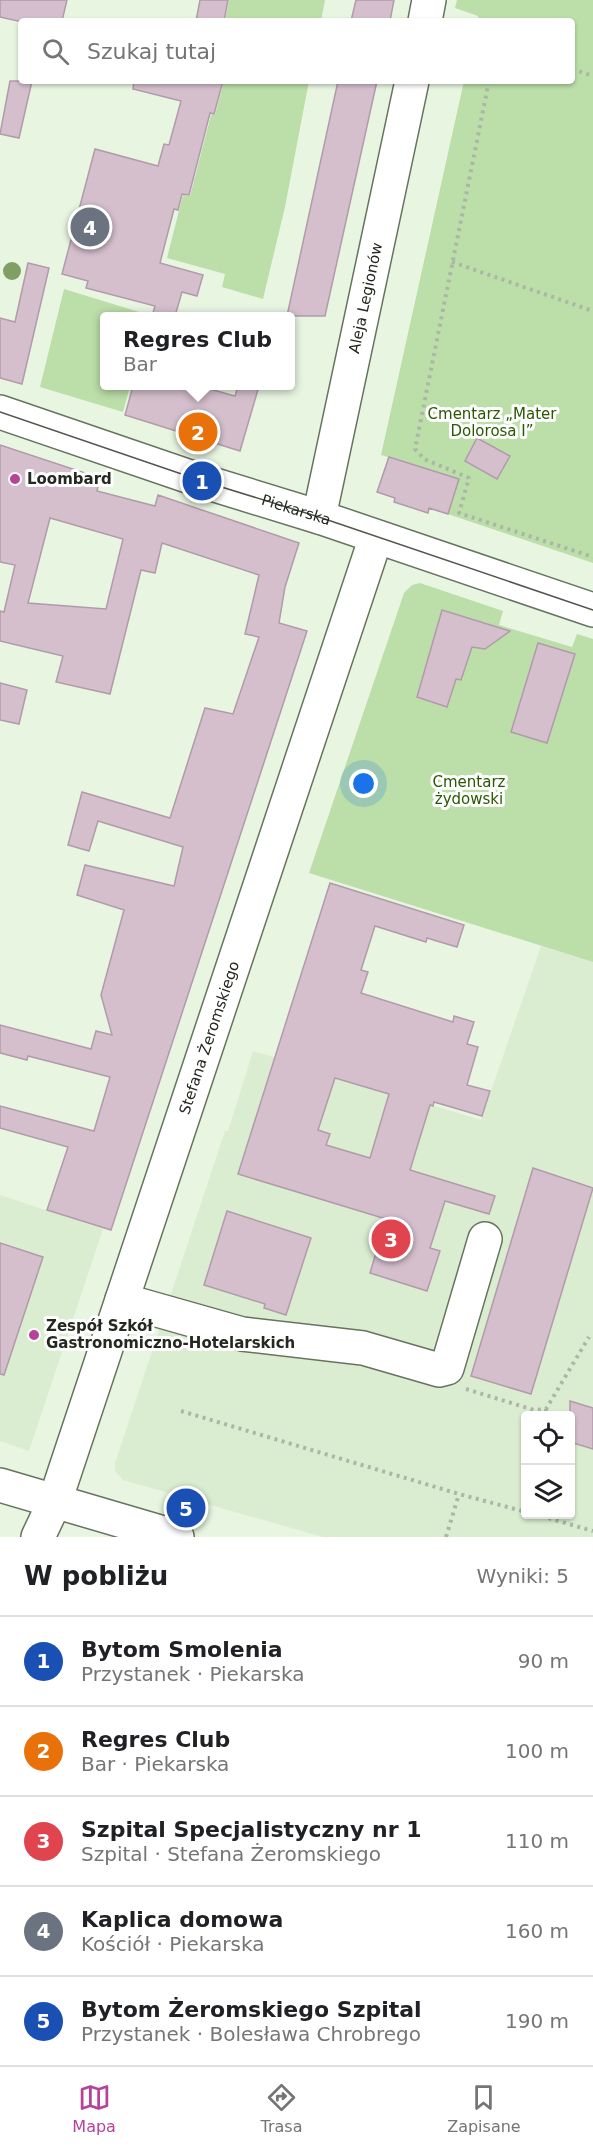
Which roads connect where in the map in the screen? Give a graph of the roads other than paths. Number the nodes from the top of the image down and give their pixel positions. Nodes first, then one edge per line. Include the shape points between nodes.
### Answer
1 (429, 0) edge
2 (426, 18) edge
3 (411, 84) edge
4 (0, 412) edge
5 (319, 517) junction
6 (376, 537) junction
7 (593, 610) edge
8 (485, 1239) dead end
9 (122, 1300) junction
10 (0, 1485) edge
11 (55, 1501) junction
12 (38, 1537) edge
13 (177, 1537) edge

1 - 2 street
3 - 5 street, Aleja Legionów
4 - 5 street, Piekarska
5 - 6 street, Piekarska
6 - 7 street, Piekarska
6 - 9 street, Stefana Żeromskiego
8 - 9 street via 447,1368 439,1370 363,1348 242,1334
9 - 11 street, Stefana Żeromskiego
10 - 11 street
11 - 12 street, Stefana Żeromskiego
11 - 13 street

